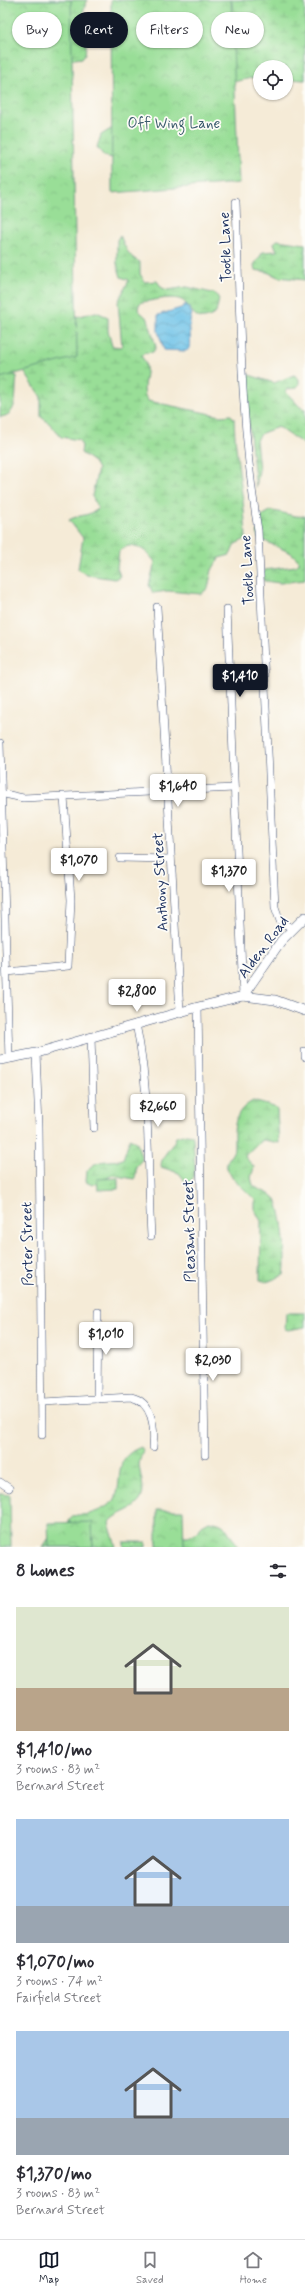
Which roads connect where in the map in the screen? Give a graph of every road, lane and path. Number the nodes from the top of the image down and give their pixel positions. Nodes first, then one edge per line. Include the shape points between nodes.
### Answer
1 (236, 202) dead end
2 (157, 608) dead end
3 (227, 609) dead end
4 (0, 743) edge
5 (234, 788) junction
6 (1, 793) edge
7 (168, 793) junction
8 (64, 797) junction
9 (2, 844) edge
10 (120, 858) dead end
11 (171, 859) junction
12 (305, 917) edge
13 (293, 929) junction
14 (7, 972) junction
15 (243, 996) junction
16 (198, 1007) junction
17 (305, 1011) edge
18 (180, 1012) junction
19 (136, 1024) junction
20 (91, 1037) junction
21 (305, 1051) edge
22 (36, 1053) junction
23 (305, 1057) edge
24 (4, 1059) edge
25 (94, 1128) dead end
26 (151, 1236) dead end
27 (98, 1312) dead end
28 (97, 1399) junction
29 (43, 1402) junction
30 (42, 1435) dead end
31 (153, 1447) dead end
32 (205, 1455) dead end
33 (0, 1482) edge
34 (10, 1488) dead end

1 - 13 street, Tootle Lane via 244,397 250,484 258,530 275,907 280,921
2 - 7 street, Anthony Street
3 - 5 street
4 - 6 street
5 - 7 street
5 - 15 street
6 - 8 street via 23,798
6 - 9 street
7 - 8 street
7 - 11 street, Anthony Street
8 - 14 street via 70,900 68,966
9 - 14 street
10 - 11 street
11 - 18 street, Anthony Street
12 - 13 main road, Alden Road
13 - 15 main road, Alden Road via 276,948
14 - 24 street
15 - 16 main road
15 - 17 main road via 275,1000
16 - 18 main road
16 - 32 street, Pleasant Street
18 - 19 main road
19 - 20 main road
19 - 26 street via 144,1062 147,1099
20 - 22 main road
20 - 25 street
21 - 23 street
22 - 24 main road
22 - 29 street, Porter Street
27 - 28 street
28 - 29 street
28 - 31 street via 139,1399 147,1407 151,1418 154,1429
29 - 30 street, Porter Street
33 - 34 street

